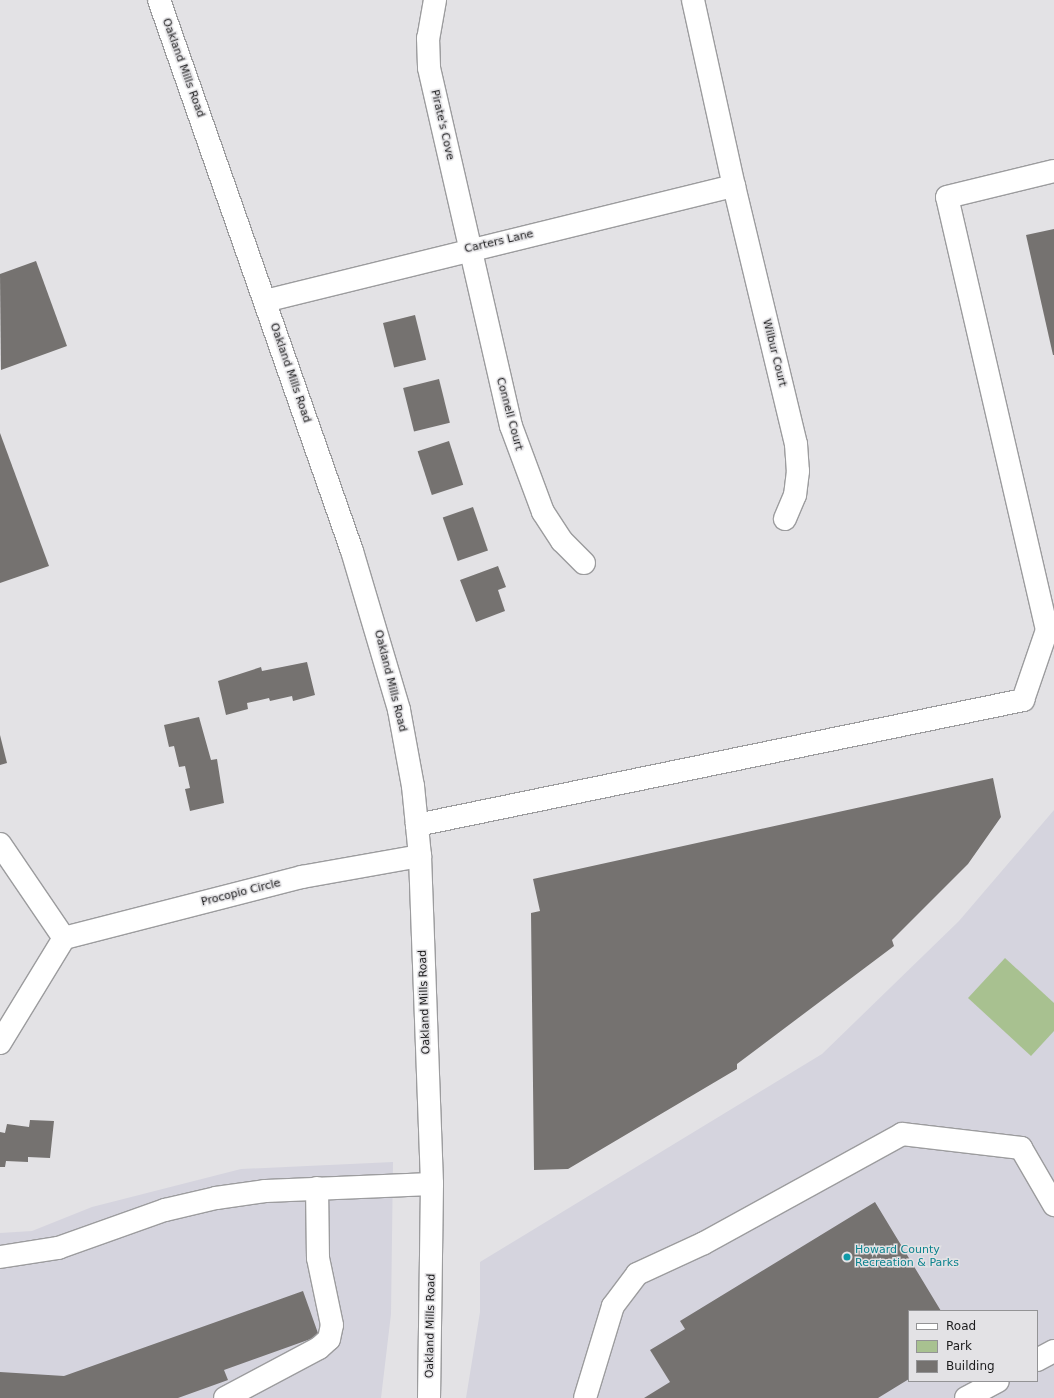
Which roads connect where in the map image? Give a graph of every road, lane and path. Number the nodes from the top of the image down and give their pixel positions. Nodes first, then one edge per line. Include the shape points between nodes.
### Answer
1 (159, 0) edge
2 (435, 0) edge
3 (693, 0) edge
4 (1054, 171) edge
5 (734, 186) junction
6 (471, 248) junction
7 (266, 300) junction
8 (784, 519) dead end
9 (584, 563) dead end
10 (416, 825) junction
11 (0, 844) edge
12 (420, 856) junction
13 (64, 938) junction
14 (0, 1043) edge
15 (432, 1184) junction
16 (317, 1188) junction
17 (1051, 1194) edge
18 (0, 1257) edge
19 (1054, 1351) edge
20 (1038, 1359) edge
21 (996, 1382) edge
22 (225, 1398) edge
23 (430, 1398) edge
24 (585, 1398) edge
25 (966, 1398) edge

1 - 7 street, Oakland Mills Road
2 - 6 street, Pirate's Cove via 428,38 429,68
3 - 5 street
4 - 10 street via 947,197 1047,630 1023,700
5 - 6 street, Carters Lane
5 - 8 street, Wilbur Court via 796,444 796,494
6 - 7 street, Carters Lane
6 - 9 street, Connell Court via 511,426 527,477 546,518 562,541
7 - 10 street, Oakland Mills Road via 380,640 399,710
10 - 12 street, Oakland Mills Road
11 - 13 street
12 - 13 street, Procopio Circle via 302,877
12 - 15 street, Oakland Mills Road
13 - 14 street
15 - 16 street
15 - 23 street, Oakland Mills Road
16 - 18 street via 216,1198 152,1214 58,1248
16 - 22 street via 318,1258 332,1325 328,1339 319,1348
17 - 24 street via 1021,1148 902,1134 704,1243 636,1274 613,1306
19 - 20 street
21 - 25 street

